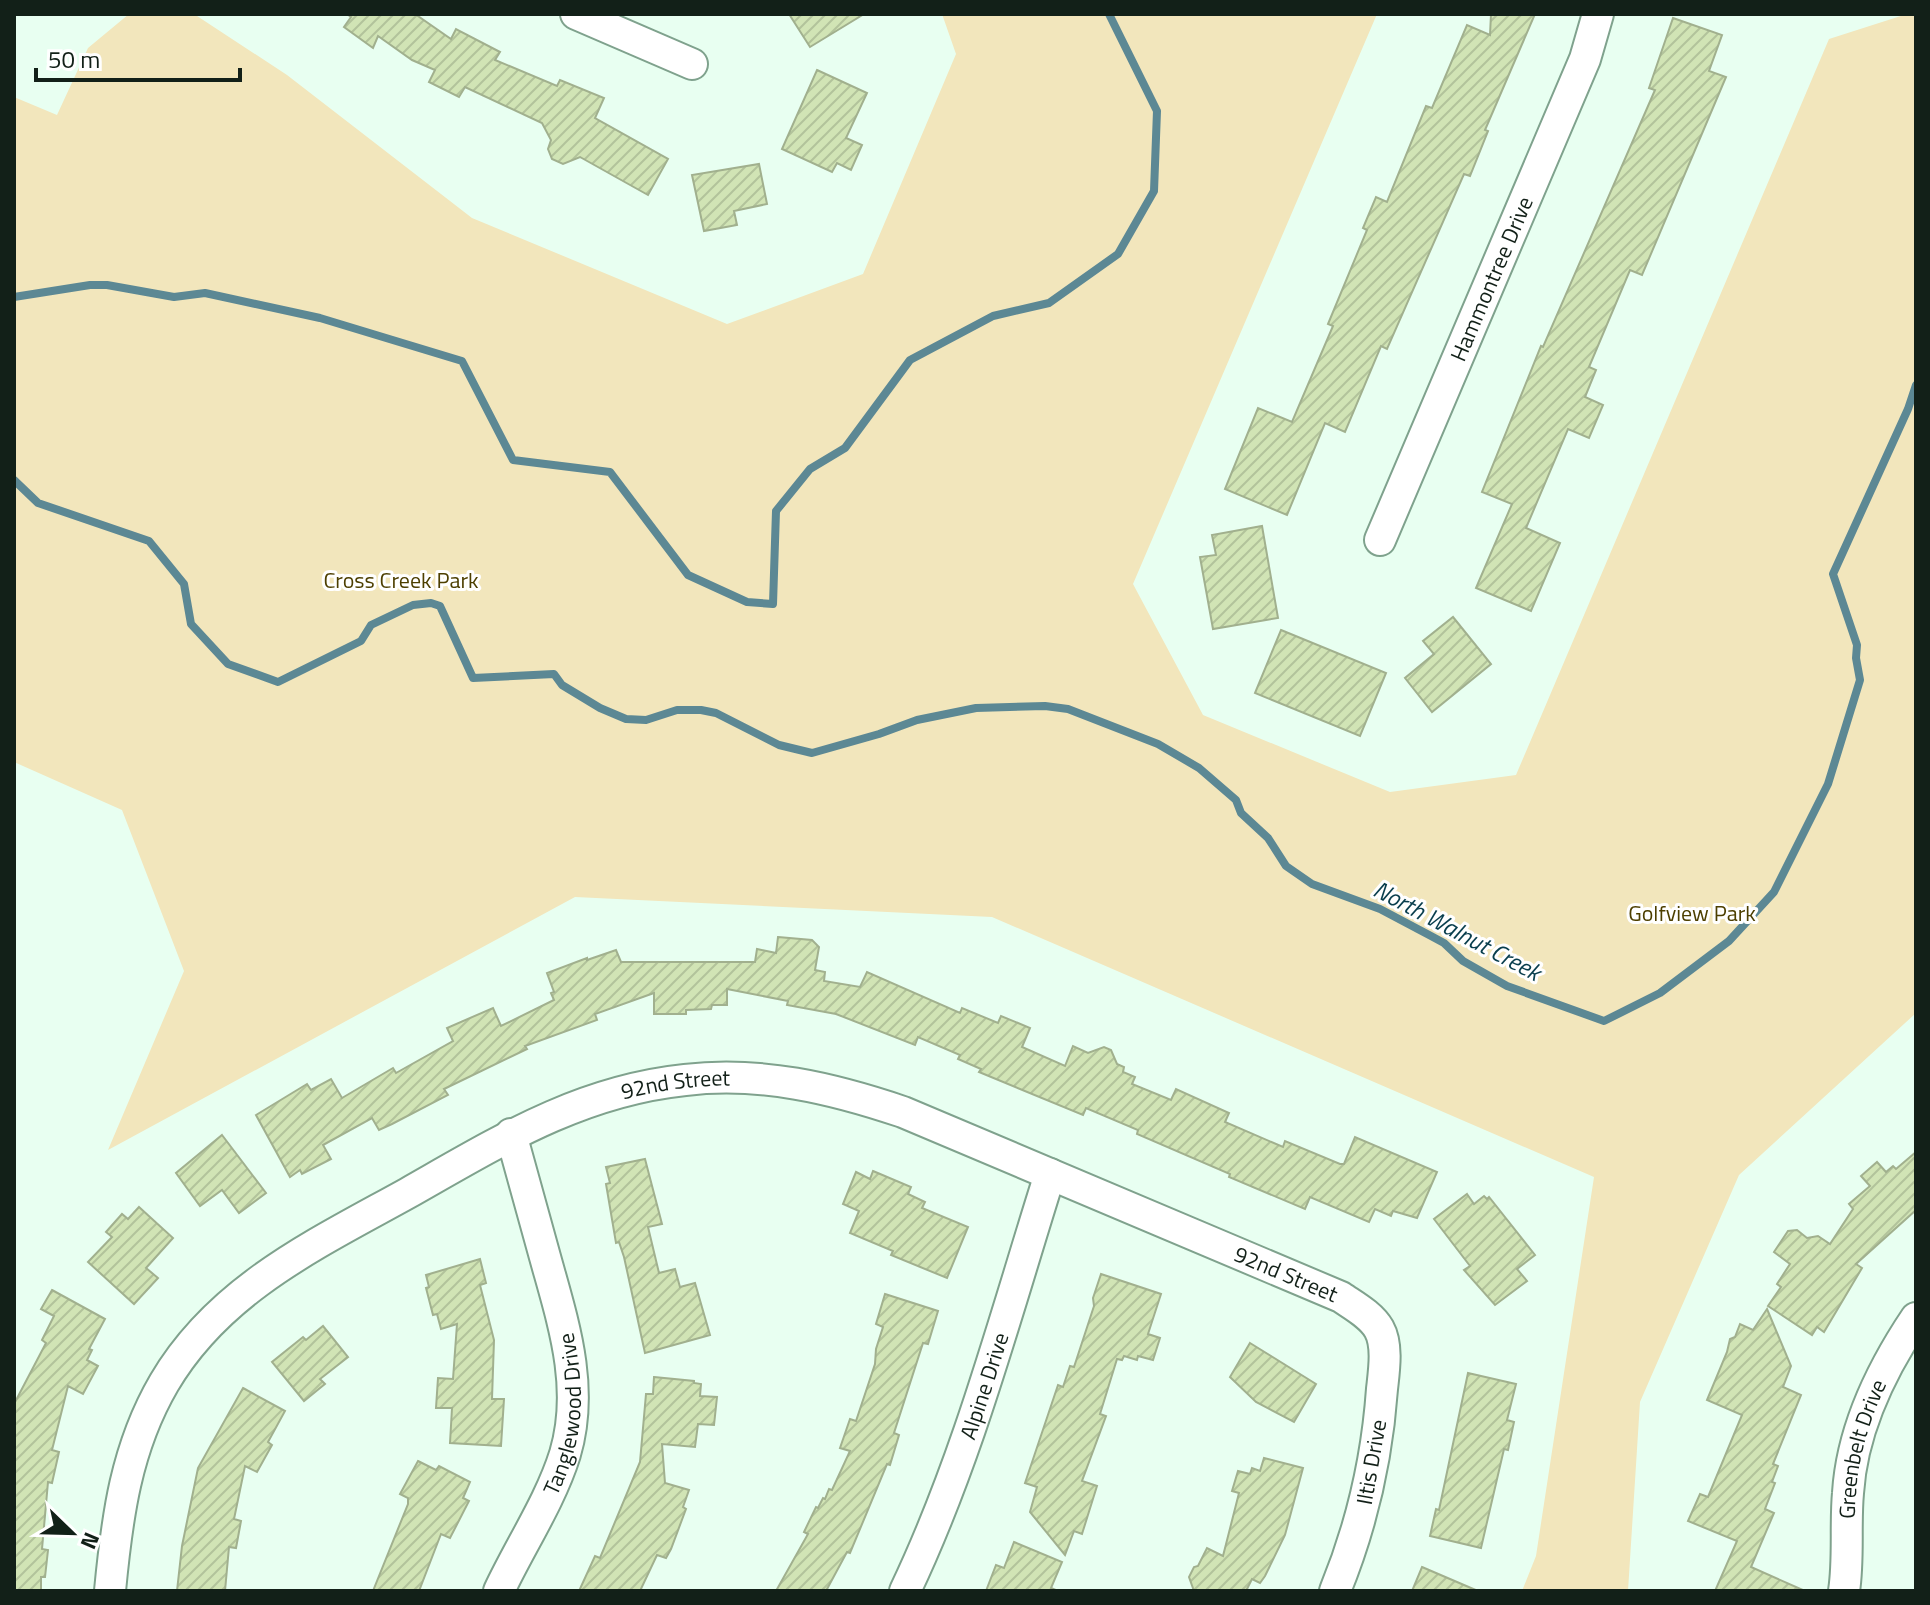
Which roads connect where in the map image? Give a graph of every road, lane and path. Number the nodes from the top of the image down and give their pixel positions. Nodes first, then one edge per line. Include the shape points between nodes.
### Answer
1 (576, 14) edge
2 (1598, 14) edge
3 (692, 64) dead end
4 (1380, 540) dead end
5 (511, 1134) junction
6 (1050, 1174) junction
7 (1916, 1318) edge
8 (1379, 1329) joint
9 (110, 1591) edge
10 (499, 1591) edge
11 (905, 1591) edge
12 (1335, 1591) edge
13 (1844, 1591) edge

1 - 3 street
2 - 4 street, Hammontree Drive via 1585,59
5 - 6 street, 92nd Street via 632,1088 737,1077 850,1094
5 - 9 street, 92nd Street via 294,1256 256,1281 190,1344 164,1382 129,1462
5 - 10 street, Tanglewood Drive via 574,1377 564,1454
6 - 8 street, 92nd Street via 1341,1297
6 - 11 street, Alpine Drive via 953,1475
7 - 13 street, Greenbelt Drive via 1879,1380 1857,1438 1848,1490
8 - 12 street, Iltis Drive via 1384,1368 1379,1432 1353,1548

